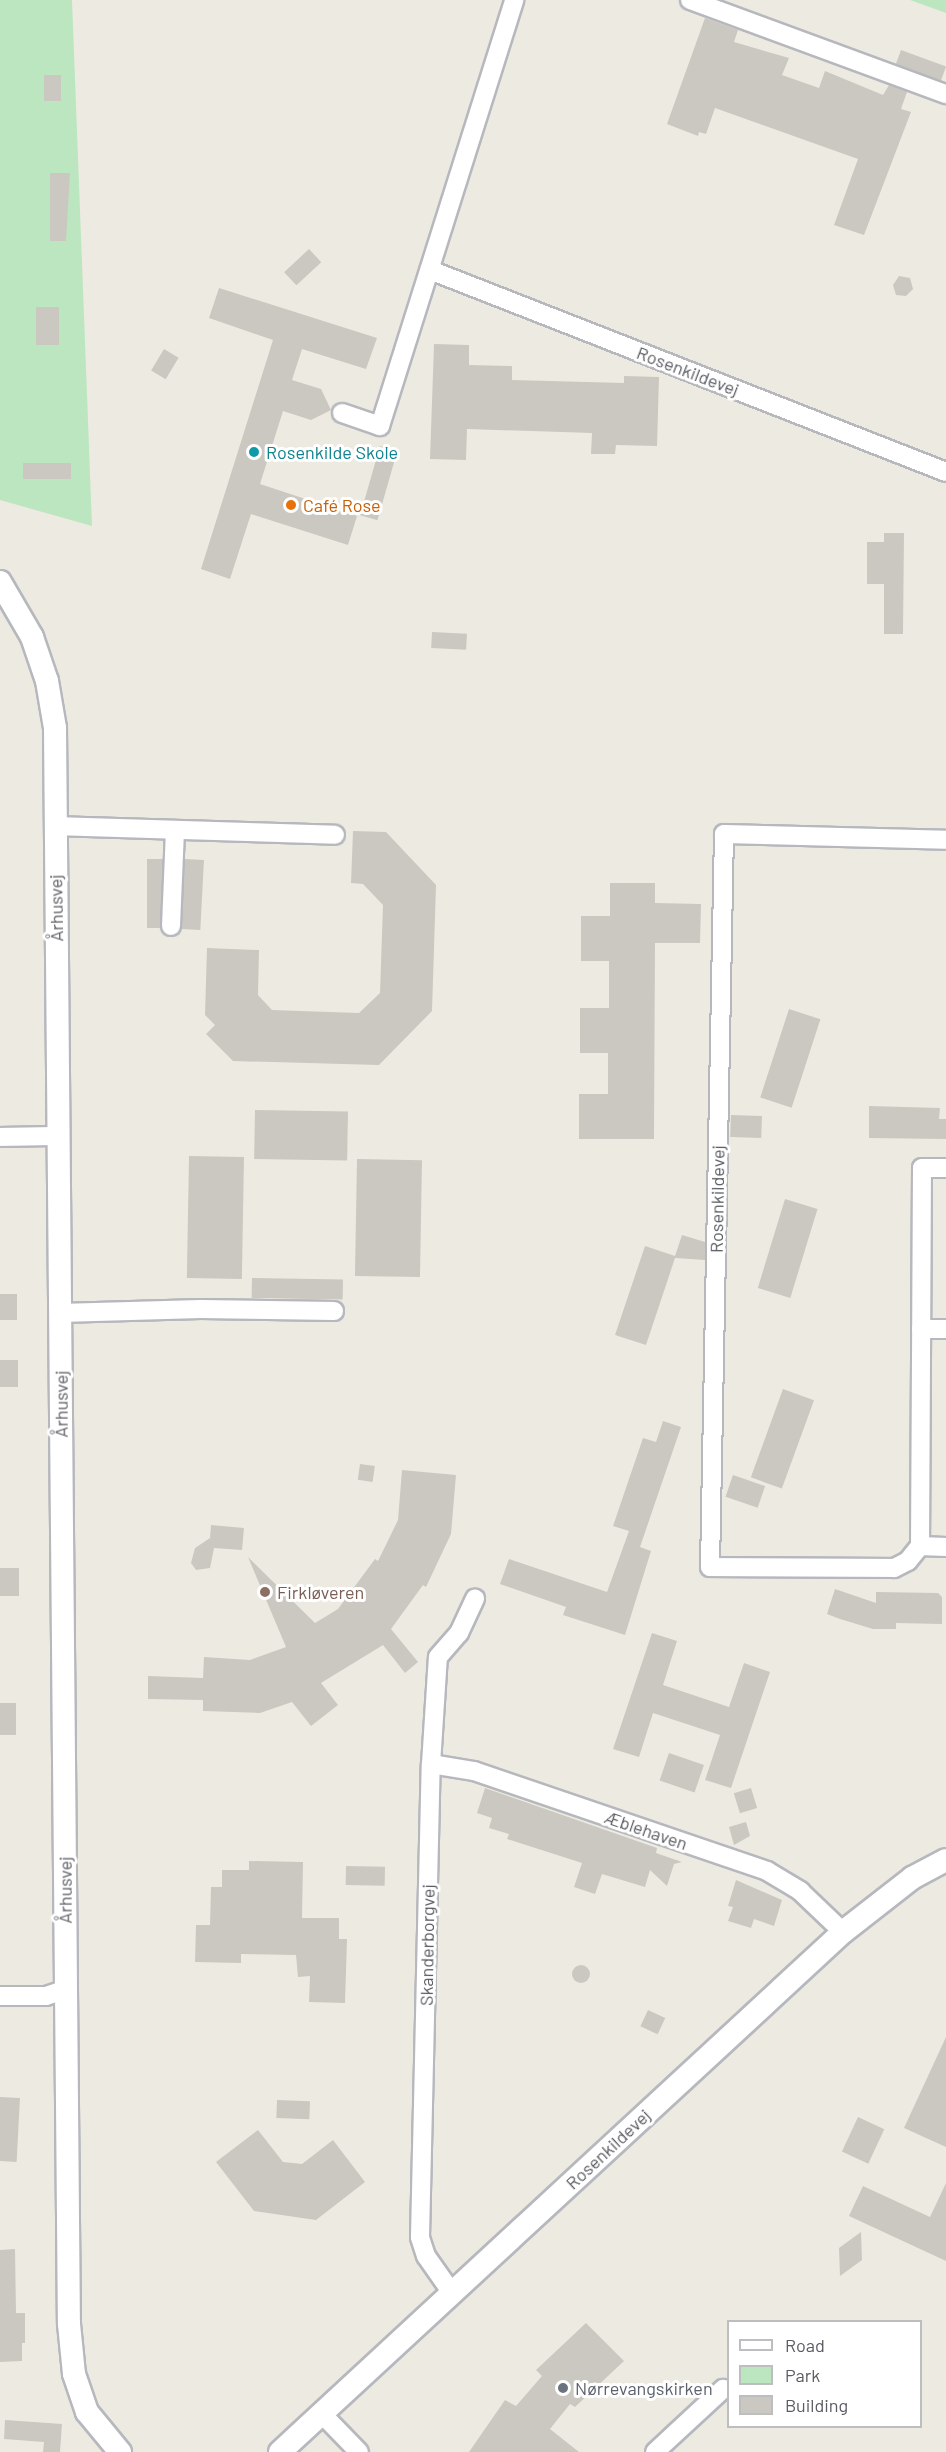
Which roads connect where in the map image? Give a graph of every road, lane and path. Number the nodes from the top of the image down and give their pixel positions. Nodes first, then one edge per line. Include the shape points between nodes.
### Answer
1 (514, 0) edge
2 (690, 0) edge
3 (946, 94) edge
4 (430, 270) junction
5 (342, 413) dead end
6 (946, 472) edge
7 (0, 582) edge
8 (55, 826) junction
9 (175, 830) junction
10 (334, 835) dead end
11 (946, 840) edge
12 (171, 926) dead end
13 (60, 1136) junction
14 (0, 1137) edge
15 (946, 1168) edge
16 (334, 1311) dead end
17 (60, 1313) junction
18 (921, 1329) junction
19 (946, 1329) edge
20 (920, 1545) junction
21 (946, 1547) edge
22 (475, 1599) dead end
23 (431, 1764) junction
24 (946, 1860) edge
25 (843, 1932) junction
26 (66, 1989) junction
27 (0, 1996) edge
28 (452, 2293) junction
29 (723, 2389) dead end
30 (322, 2414) junction
31 (110, 2449) edge
32 (280, 2452) edge
33 (359, 2452) edge
34 (655, 2452) edge

1 - 4 street
2 - 3 street
4 - 5 street via 380,426
4 - 6 street, Rosenkildevej
7 - 8 street, Århusvej via 32,637 47,681 55,728
8 - 9 street
8 - 13 street, Århusvej
9 - 10 street
9 - 12 street
11 - 20 street, Rosenkildevej via 724,834 710,1567 894,1568 908,1561
13 - 14 street
13 - 17 street, Århusvej
15 - 18 street via 922,1168
16 - 17 street
17 - 26 street, Århusvej
18 - 19 street
18 - 20 street
20 - 21 street
22 - 23 street, Skanderborgvej via 459,1633 438,1657
23 - 25 street, Æblehaven via 474,1771 767,1871 800,1891
23 - 28 street, Skanderborgvej via 420,2236 426,2256
24 - 25 street, Rosenkildevej via 912,1878
25 - 28 street, Rosenkildevej
26 - 27 street via 46,1996
26 - 31 street, Århusvej via 69,2324 74,2374 87,2412
28 - 30 street, Rosenkildevej
29 - 34 street
30 - 32 street, Rosenkildevej
30 - 33 street

